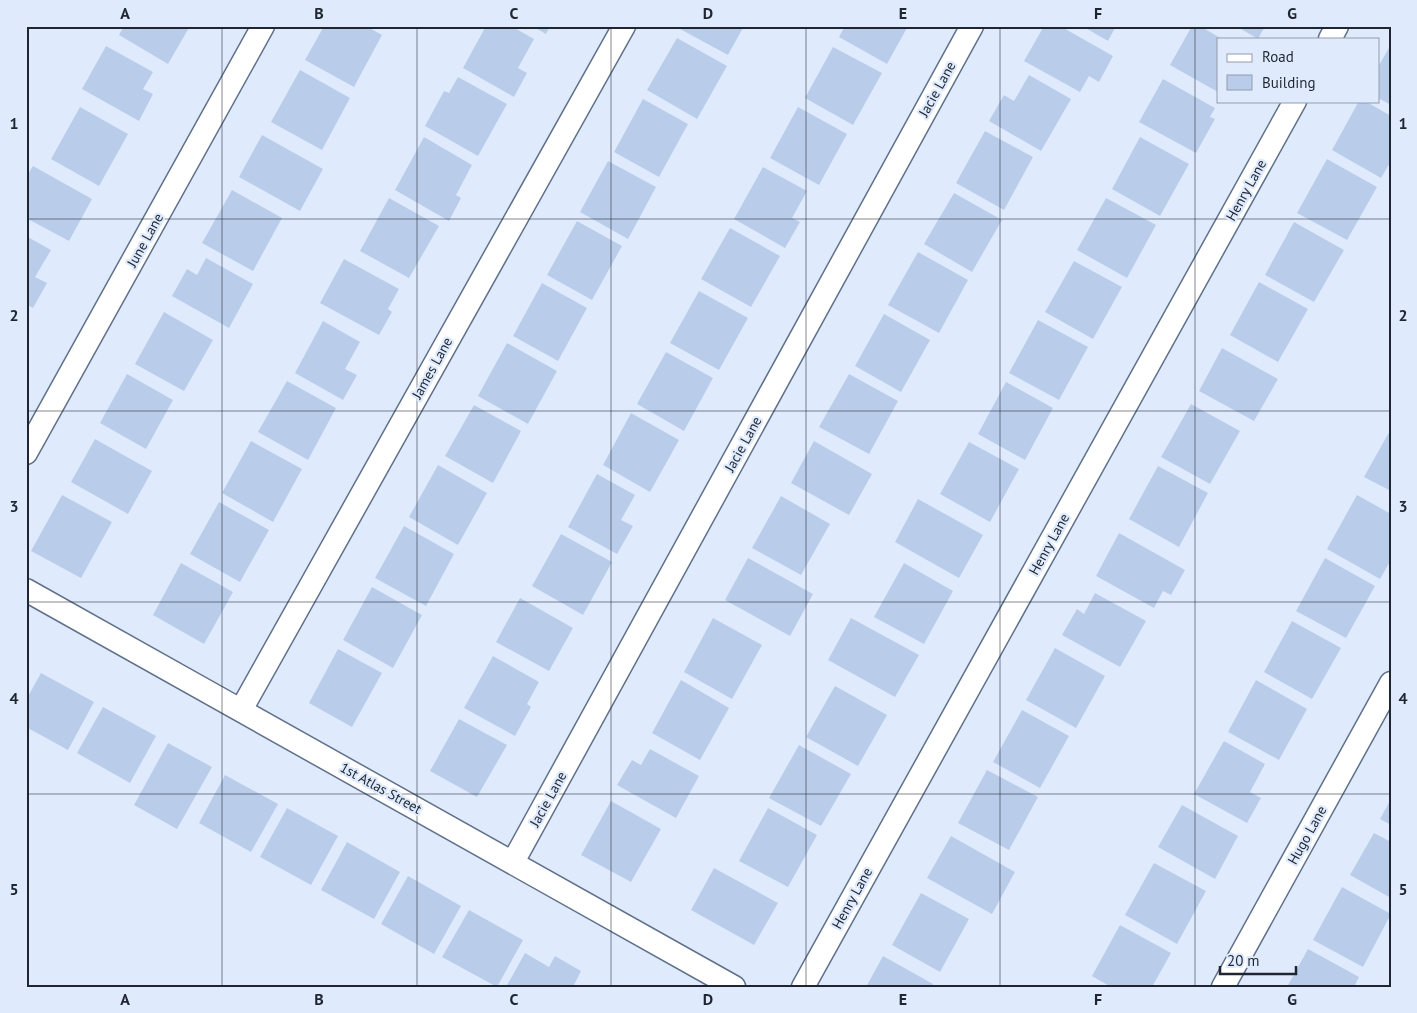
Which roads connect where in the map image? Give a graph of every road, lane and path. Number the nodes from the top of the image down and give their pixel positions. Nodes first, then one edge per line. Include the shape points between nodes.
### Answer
1 (263, 26) edge
2 (624, 26) edge
3 (972, 26) edge
4 (1337, 26) edge
5 (1331, 38) edge
6 (1294, 102) edge
7 (26, 453) edge
8 (26, 590) edge
9 (1391, 683) edge
10 (241, 710) junction
11 (513, 862) junction
12 (734, 987) edge
13 (803, 987) edge
14 (1222, 987) edge

1 - 7 street, June Lane
2 - 10 street, James Lane
3 - 11 street, Jacie Lane
4 - 5 street
6 - 13 street, Henry Lane
8 - 10 street, 1st Atlas Street
9 - 14 street, Hugo Lane
10 - 11 street, 1st Atlas Street
11 - 12 street, 1st Atlas Street

